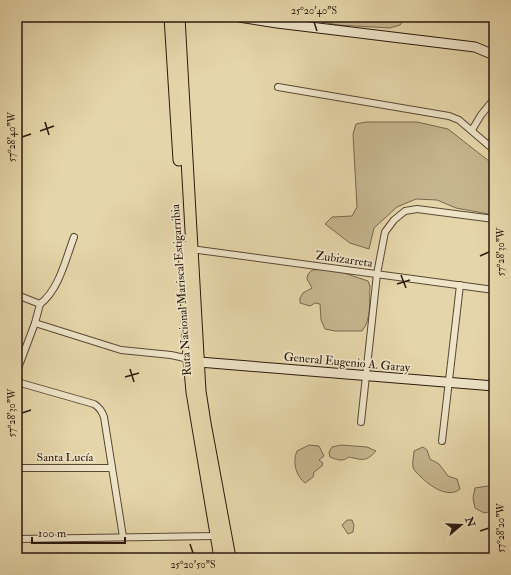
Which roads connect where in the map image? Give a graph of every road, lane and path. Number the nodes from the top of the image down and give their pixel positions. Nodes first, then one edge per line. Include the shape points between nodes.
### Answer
1 (170, 17) edge
2 (179, 17) edge
3 (239, 17) edge
4 (494, 55) edge
5 (278, 87) dead end
6 (494, 99) edge
7 (472, 130) junction
8 (494, 150) edge
9 (494, 219) edge
10 (74, 237) dead end
11 (191, 249) junction
12 (377, 274) junction
13 (460, 286) junction
14 (494, 290) edge
15 (17, 295) edge
16 (40, 304) junction
17 (36, 323) junction
18 (194, 360) junction
19 (17, 371) edge
20 (367, 375) junction
21 (17, 382) edge
22 (449, 383) junction
23 (494, 386) edge
24 (361, 422) dead end
25 (442, 441) dead end
26 (17, 468) edge
27 (112, 468) junction
28 (123, 536) junction
29 (216, 536) junction
30 (17, 539) edge
31 (220, 558) edge
32 (230, 558) edge

1 - 18 highway, Ruta Nacional Mariscal Estigarribia via 184,246
2 - 11 highway, Ruta Nacional Mariscal Estigarribia
3 - 4 street via 475,47
5 - 7 street via 449,116
6 - 7 street
7 - 8 street
9 - 12 street via 417,209 405,211 385,232
10 - 16 street via 50,295
11 - 12 street, Zubizarreta
11 - 18 highway, Ruta Nacional Mariscal Estigarribia
12 - 13 street, Zubizarreta
12 - 20 street
13 - 14 street, Zubizarreta
13 - 22 street
15 - 16 street
16 - 17 street
17 - 18 street via 121,350
17 - 19 street
18 - 20 street, General Eugenio A. Garay
18 - 29 highway, Ruta Nacional Mariscal Estigarribia via 197,426
18 - 32 highway, Ruta Nacional Mariscal Estigarribia
20 - 22 street, General Eugenio A. Garay
20 - 24 street
21 - 27 street via 99,407 104,417
22 - 23 street, General Eugenio A. Garay
22 - 25 street
26 - 27 street, Santa Lucía
27 - 28 street
28 - 29 street
28 - 30 street
29 - 31 highway, Ruta Nacional Mariscal Estigarribia

